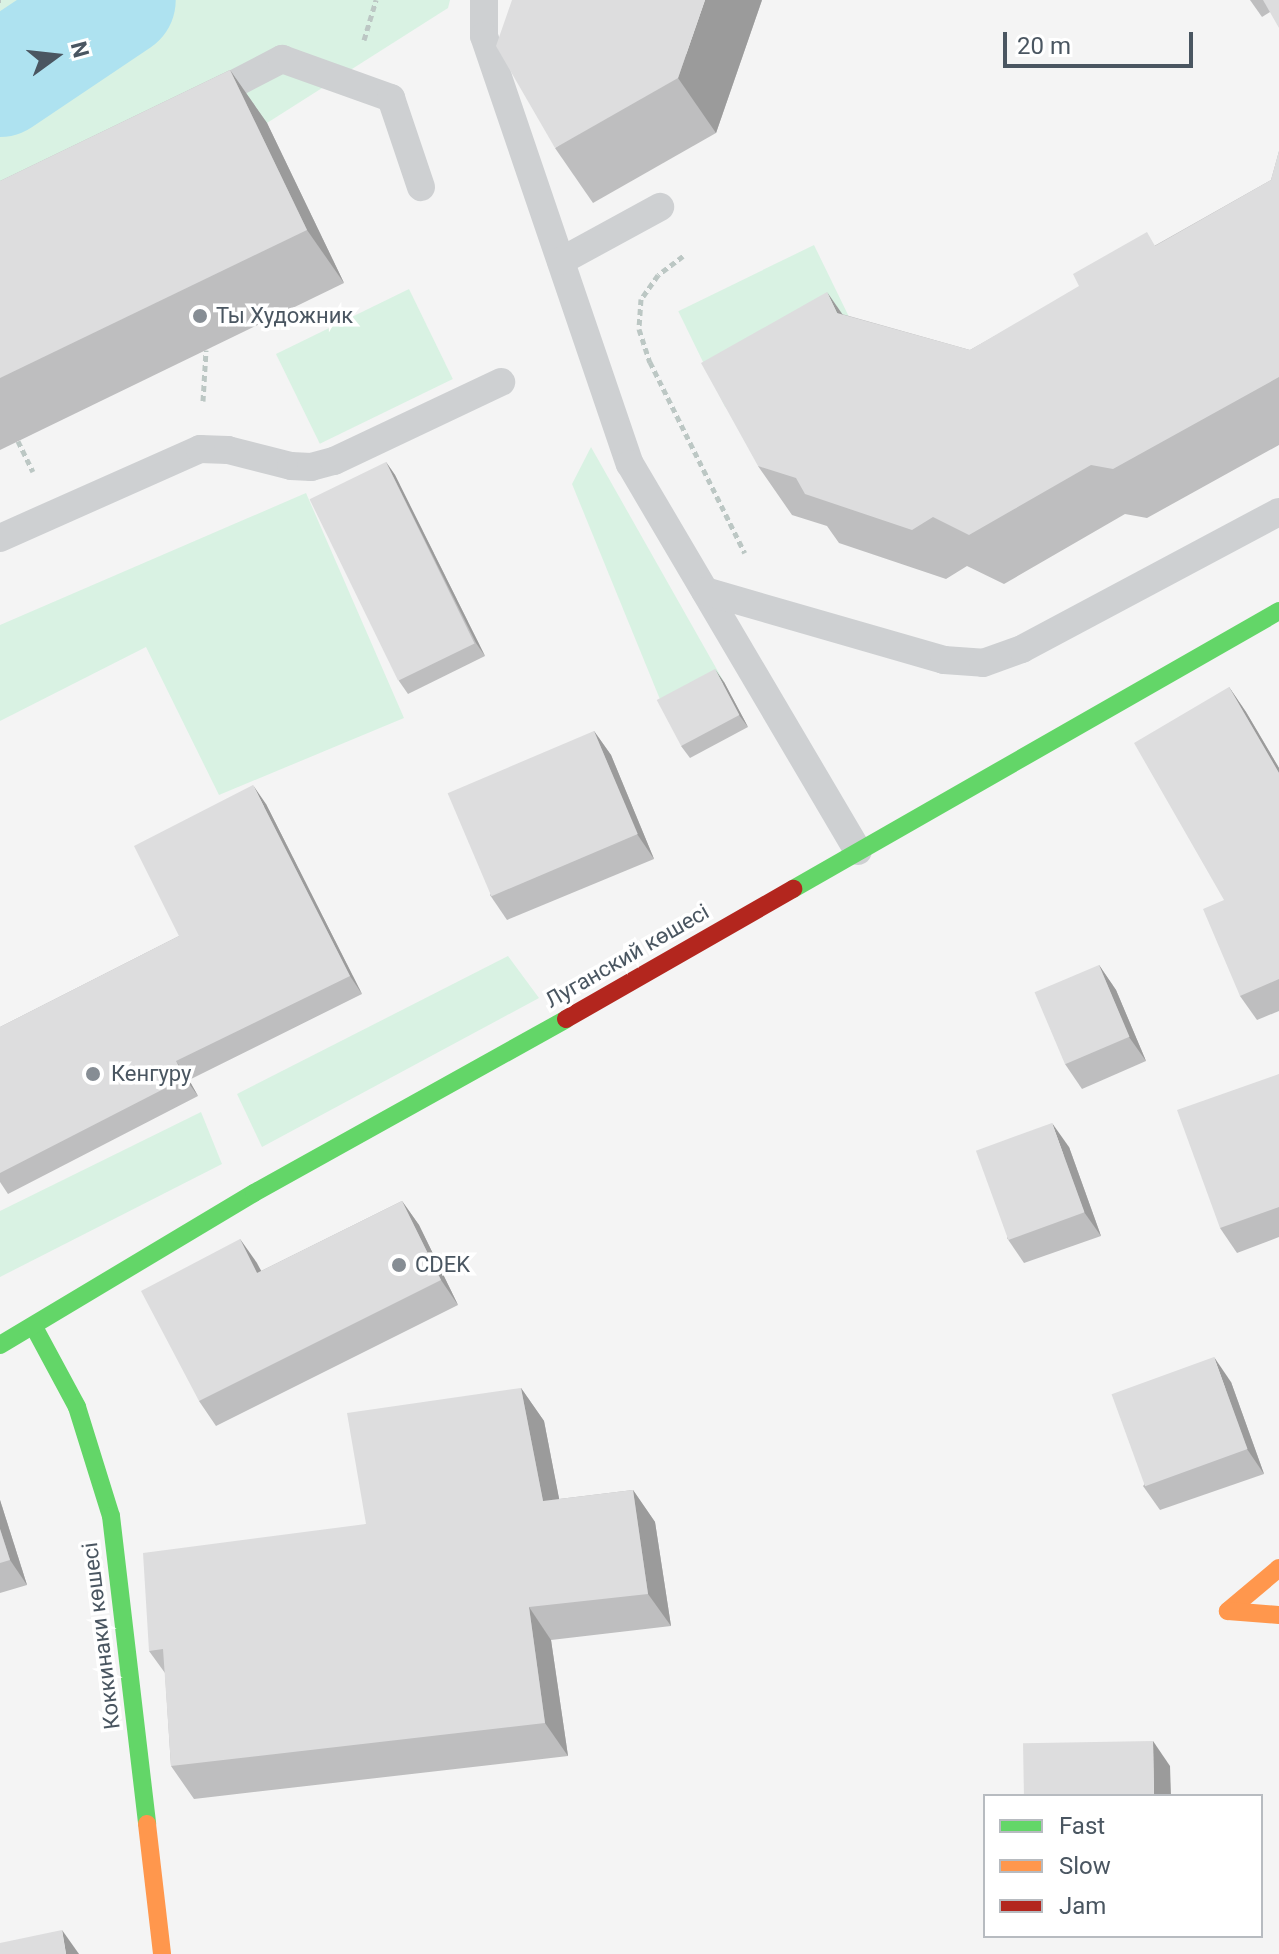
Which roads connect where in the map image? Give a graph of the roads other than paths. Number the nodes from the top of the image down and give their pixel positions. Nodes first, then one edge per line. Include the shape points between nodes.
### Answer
1 (484, 0) edge
2 (183, 111) edge
3 (421, 187) dead end
4 (660, 207) dead end
5 (561, 261) junction
6 (501, 382) dead end
7 (1279, 512) edge
8 (0, 538) edge
9 (705, 591) junction
10 (1279, 611) edge
11 (858, 851) junction
12 (34, 1327) junction
13 (0, 1345) edge
14 (1279, 1568) edge
15 (1279, 1615) edge
16 (162, 1954) edge

1 - 5 lane via 484,36
2 - 3 lane via 282,59 391,98
4 - 5 lane
5 - 9 lane via 630,464
6 - 8 lane via 334,461 291,466 228,450 200,449
7 - 9 lane via 1022,649 983,663 944,660
9 - 11 lane
10 - 11 street, Луганский көшесі
11 - 12 street, Луганский көшесі via 254,1193
12 - 13 street, Луганский көшесі
12 - 16 street, Коккинаки көшесі via 77,1407 111,1516
14 - 15 street via 1228,1611

